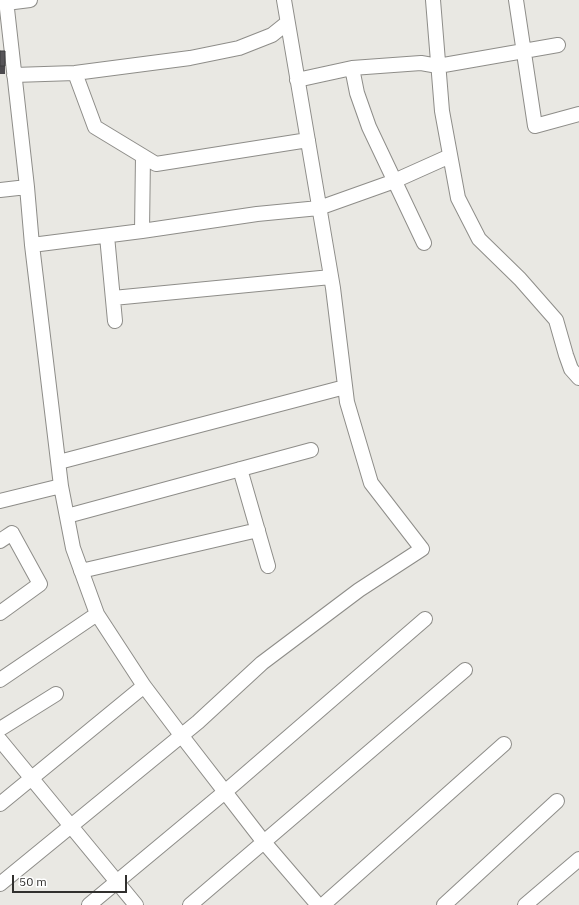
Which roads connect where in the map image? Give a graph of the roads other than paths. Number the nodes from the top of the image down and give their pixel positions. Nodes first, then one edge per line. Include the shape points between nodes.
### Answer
1 (30, 0) edge
2 (284, 0) edge
3 (433, 0) edge
4 (516, 0) edge
5 (6, 1) edge
6 (288, 23) junction
7 (558, 45) dead end
8 (524, 51) junction
9 (438, 66) junction
10 (352, 68) junction
11 (75, 73) junction
12 (14, 75) junction
13 (298, 80) junction
14 (579, 114) edge
15 (308, 140) junction
16 (143, 156) junction
17 (450, 156) junction
18 (394, 182) junction
19 (27, 187) junction
20 (0, 190) edge
21 (319, 208) junction
22 (142, 232) junction
23 (107, 236) junction
24 (424, 243) dead end
25 (32, 245) junction
26 (331, 277) junction
27 (113, 298) junction
28 (115, 321) dead end
29 (579, 378) edge
30 (346, 387) junction
31 (311, 450) dead end
32 (58, 462) junction
33 (240, 469) junction
34 (61, 486) junction
35 (0, 501) edge
36 (67, 516) junction
37 (258, 530) junction
38 (0, 541) edge
39 (268, 566) dead end
40 (81, 571) junction
41 (0, 613) edge
42 (97, 614) junction
43 (425, 619) dead end
44 (465, 670) dead end
45 (0, 680) edge
46 (144, 686) junction
47 (56, 694) dead end
48 (0, 729) edge
49 (182, 735) junction
50 (0, 740) edge
51 (504, 744) dead end
52 (32, 778) junction
53 (226, 791) junction
54 (557, 802) dead end
55 (0, 804) edge
56 (71, 826) junction
57 (263, 841) junction
58 (579, 859) edge
59 (118, 881) junction
60 (0, 884) edge
61 (89, 905) edge
62 (136, 905) edge
63 (190, 905) edge
64 (318, 905) edge
65 (323, 905) edge
66 (444, 905) edge
67 (525, 905) edge

1 - 5 street
2 - 6 street
3 - 9 street
4 - 8 street
5 - 12 street
6 - 11 street via 272,35 240,48 190,58
6 - 13 street
7 - 8 street
8 - 9 street
8 - 14 street via 536,126
9 - 10 street via 422,63
9 - 17 street
10 - 13 street
10 - 18 street via 369,127
11 - 12 street
11 - 16 street via 95,127
12 - 19 street
13 - 15 street
15 - 16 street via 156,164
15 - 21 street
16 - 22 street
17 - 18 street
17 - 29 street via 458,198 479,239 520,279 556,320 571,369
18 - 21 street
18 - 24 street
19 - 20 street
19 - 25 street
21 - 22 street via 257,214
21 - 26 street
22 - 23 street
23 - 25 street
23 - 27 street
25 - 32 street
26 - 27 street
26 - 30 street
27 - 28 street
30 - 32 street
30 - 49 street via 347,402 371,483 422,549 360,590 262,663
31 - 33 street
32 - 34 street
33 - 36 street
33 - 37 street
34 - 35 street
34 - 36 street
36 - 40 street via 73,548
37 - 39 street
37 - 40 street
38 - 41 street via 12,533 40,584
40 - 42 street
42 - 45 street
42 - 46 street
43 - 53 street
44 - 57 street
46 - 49 street
46 - 52 street
47 - 48 street
49 - 53 street
49 - 56 street
50 - 52 street
51 - 65 street
52 - 55 street
52 - 56 street
53 - 57 street
53 - 59 street
54 - 66 street
56 - 59 street
56 - 60 street
57 - 63 street
57 - 64 street
58 - 67 street
59 - 61 street
59 - 62 street

